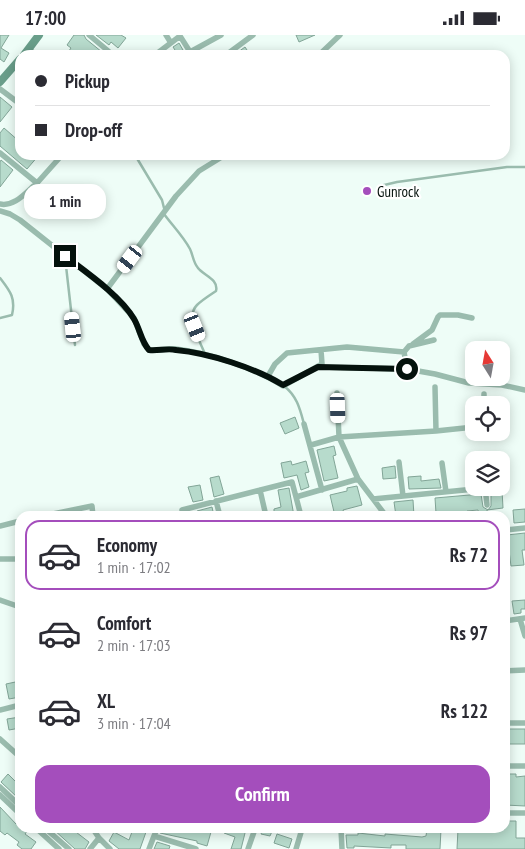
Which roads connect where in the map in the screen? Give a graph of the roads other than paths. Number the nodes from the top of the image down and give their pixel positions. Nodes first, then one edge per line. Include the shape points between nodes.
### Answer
1 (40, 35) edge
2 (89, 35) edge
3 (166, 35) edge
4 (181, 35) edge
5 (221, 35) edge
6 (252, 35) edge
7 (340, 35) edge
8 (171, 43) junction
9 (28, 50) edge
10 (107, 50) edge
11 (162, 50) edge
12 (189, 50) edge
13 (196, 50) edge
14 (232, 50) edge
15 (324, 50) edge
16 (15, 65) edge
17 (0, 82) edge
18 (0, 89) edge
19 (15, 101) edge
20 (0, 153) edge
21 (58, 160) edge
22 (138, 160) edge
23 (217, 160) edge
24 (525, 167) edge
25 (37, 183) junction
26 (380, 185) dead end
27 (0, 204) edge
28 (0, 211) edge
29 (164, 214) junction
30 (65, 256) junction
31 (0, 278) edge
32 (107, 289) junction
33 (0, 318) edge
34 (472, 318) dead end
35 (434, 340) dead end
36 (75, 345) dead end
37 (409, 346) junction
38 (321, 350) junction
39 (404, 352) junction
40 (206, 356) junction
41 (318, 367) junction
42 (407, 369) junction
43 (268, 376) junction
44 (283, 385) junction
45 (435, 387) dead end
46 (525, 390) edge
47 (338, 393) dead end
48 (304, 423) joint
49 (465, 428) edge
50 (436, 431) junction
51 (339, 437) junction
52 (311, 445) junction
53 (399, 462) dead end
54 (442, 463) dead end
55 (358, 479) junction
56 (260, 490) junction
57 (322, 490) junction
58 (465, 490) edge
59 (446, 492) junction
60 (403, 496) junction
61 (485, 496) edge
62 (296, 497) junction
63 (373, 499) junction
64 (216, 501) junction
65 (486, 505) dead end
66 (68, 511) edge
67 (92, 511) edge
68 (182, 511) edge
69 (219, 511) edge
70 (265, 511) edge
71 (299, 511) edge
72 (382, 511) edge
73 (15, 522) edge
74 (0, 526) edge
75 (525, 528) edge
76 (510, 530) edge
77 (0, 559) edge
78 (15, 559) edge
79 (0, 600) edge
80 (15, 605) edge
81 (523, 618) edge
82 (510, 620) edge
83 (525, 636) edge
84 (525, 670) edge
85 (510, 671) edge
86 (15, 706) edge
87 (0, 709) edge
88 (510, 723) edge
89 (525, 723) edge
90 (0, 739) edge
91 (15, 752) edge
92 (510, 765) edge
93 (525, 766) edge
94 (0, 787) edge
95 (0, 795) edge
96 (15, 801) edge
97 (15, 809) edge
98 (510, 813) edge
99 (525, 813) edge
100 (41, 833) edge
101 (51, 833) edge
102 (95, 833) edge
103 (155, 833) edge
104 (253, 833) edge
105 (301, 833) edge
106 (341, 833) edge
107 (154, 836) junction
108 (98, 839) junction
109 (59, 849) edge
110 (69, 849) edge
111 (90, 849) edge
112 (110, 849) edge
113 (149, 849) edge
114 (196, 849) edge
115 (248, 849) edge
116 (296, 849) edge
117 (342, 849) edge

1 - 9 main road
2 - 10 street
3 - 8 street
4 - 8 street
4 - 12 street
5 - 13 street
6 - 14 street
7 - 15 street
8 - 11 street
16 - 17 main road
18 - 19 street
20 - 25 street
21 - 25 street
22 - 29 lane via 162,200
23 - 29 street via 199,171
24 - 26 lane
25 - 27 street via 13,203
28 - 30 street via 20,220
29 - 32 street
29 - 40 lane via 189,248 198,268 216,283 216,291 193,312
30 - 32 street
30 - 36 lane
31 - 33 lane via 14,303 12,315
32 - 40 street via 134,318 149,350 174,349
34 - 37 street via 440,315 432,330
35 - 37 street
37 - 39 street
38 - 39 street via 347,347
38 - 41 street via 323,359
38 - 43 street via 287,353 275,363
39 - 42 street
40 - 43 street
41 - 42 street
41 - 44 street
42 - 46 street via 470,383
43 - 44 street
44 - 48 lane via 298,402
45 - 50 street
47 - 51 street
48 - 52 street
49 - 50 street
50 - 51 street
51 - 52 street
51 - 55 street
52 - 57 street
53 - 60 street
54 - 59 street
55 - 57 street
55 - 63 street
56 - 62 street via 292,482
56 - 64 street
56 - 70 street
57 - 62 street
58 - 59 street
59 - 60 street
60 - 63 street
61 - 65 street
62 - 71 street
63 - 72 street
64 - 68 street
64 - 69 street
66 - 67 street via 92,506
73 - 74 street
75 - 76 street
77 - 78 street
79 - 80 street
81 - 82 street
81 - 83 street
84 - 85 street
86 - 87 street
88 - 89 street
90 - 91 street
92 - 93 street
94 - 96 street
95 - 97 street
98 - 99 street
100 - 109 street
101 - 110 street
102 - 108 street
103 - 107 street
104 - 115 street
105 - 116 street
106 - 117 street
107 - 113 street
107 - 114 street
108 - 111 street
108 - 112 street

